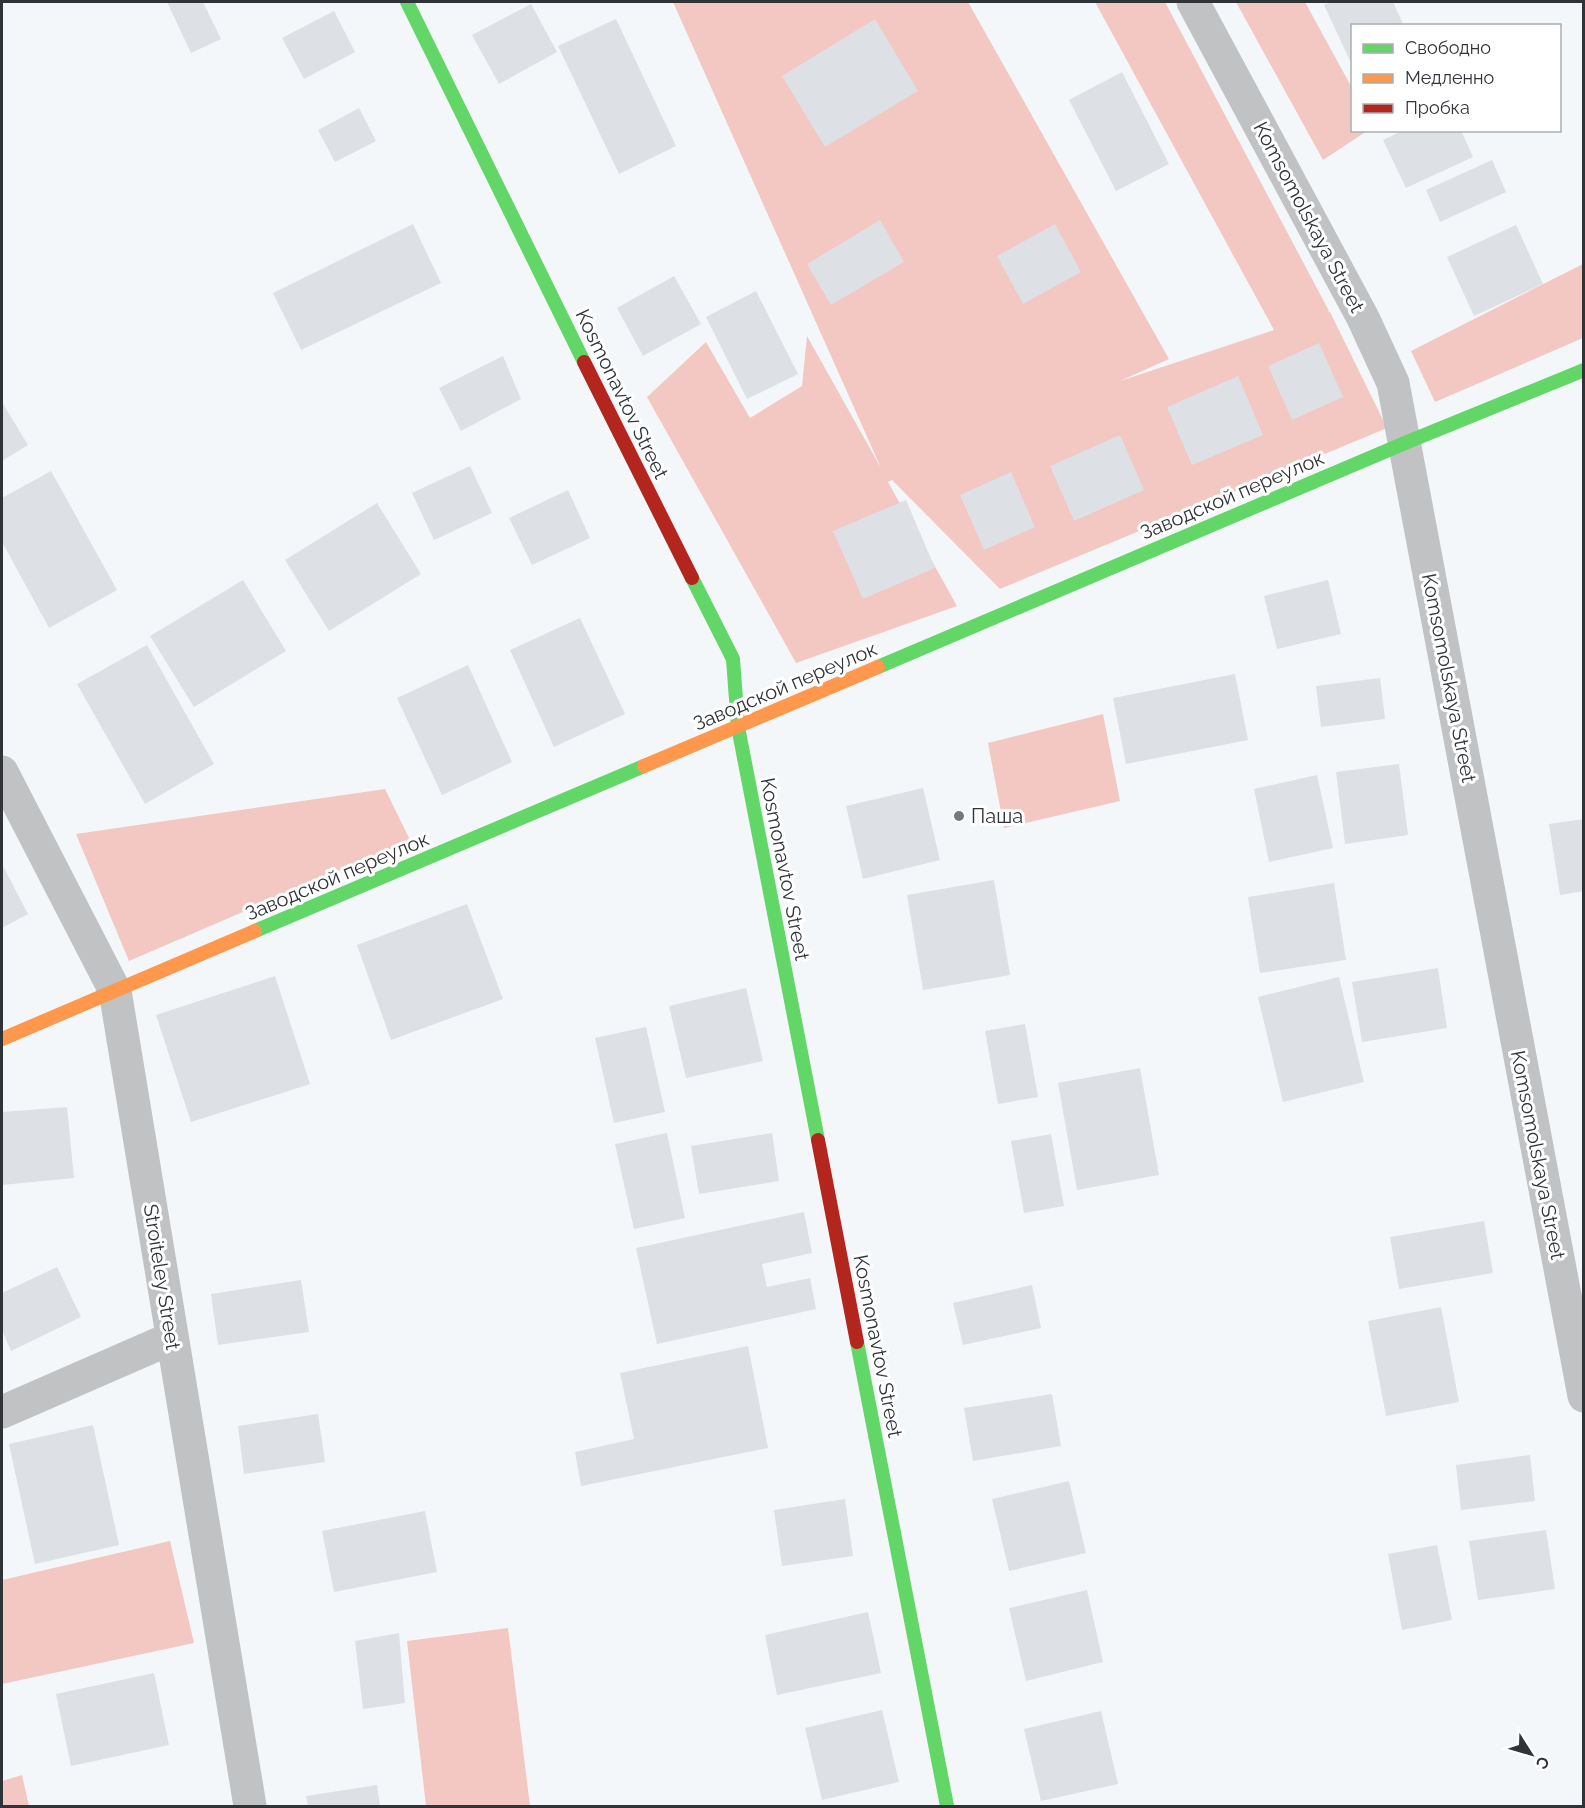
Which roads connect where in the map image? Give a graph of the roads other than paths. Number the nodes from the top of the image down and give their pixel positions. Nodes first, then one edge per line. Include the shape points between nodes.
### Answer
1 (407, 2) edge
2 (1193, 2) edge
3 (1584, 370) edge
4 (1405, 443) junction
5 (738, 727) junction
6 (2, 772) edge
7 (115, 991) junction
8 (2, 1039) edge
9 (172, 1338) junction
10 (1584, 1396) edge
11 (2, 1412) edge
12 (250, 1806) edge
13 (947, 1806) edge

1 - 5 street, Kosmonavtov Street via 733,659
2 - 4 street, Komsomolskaya Street via 1363,318 1393,383
3 - 4 street, Заводской переулок
4 - 5 street, Заводской переулок
4 - 10 street, Komsomolskaya Street
5 - 7 street, Заводской переулок
5 - 13 street, Kosmonavtov Street
6 - 7 street, Stroiteley Street
7 - 8 street, Заводской переулок
7 - 9 street, Stroiteley Street
9 - 11 street
9 - 12 street, Stroiteley Street

